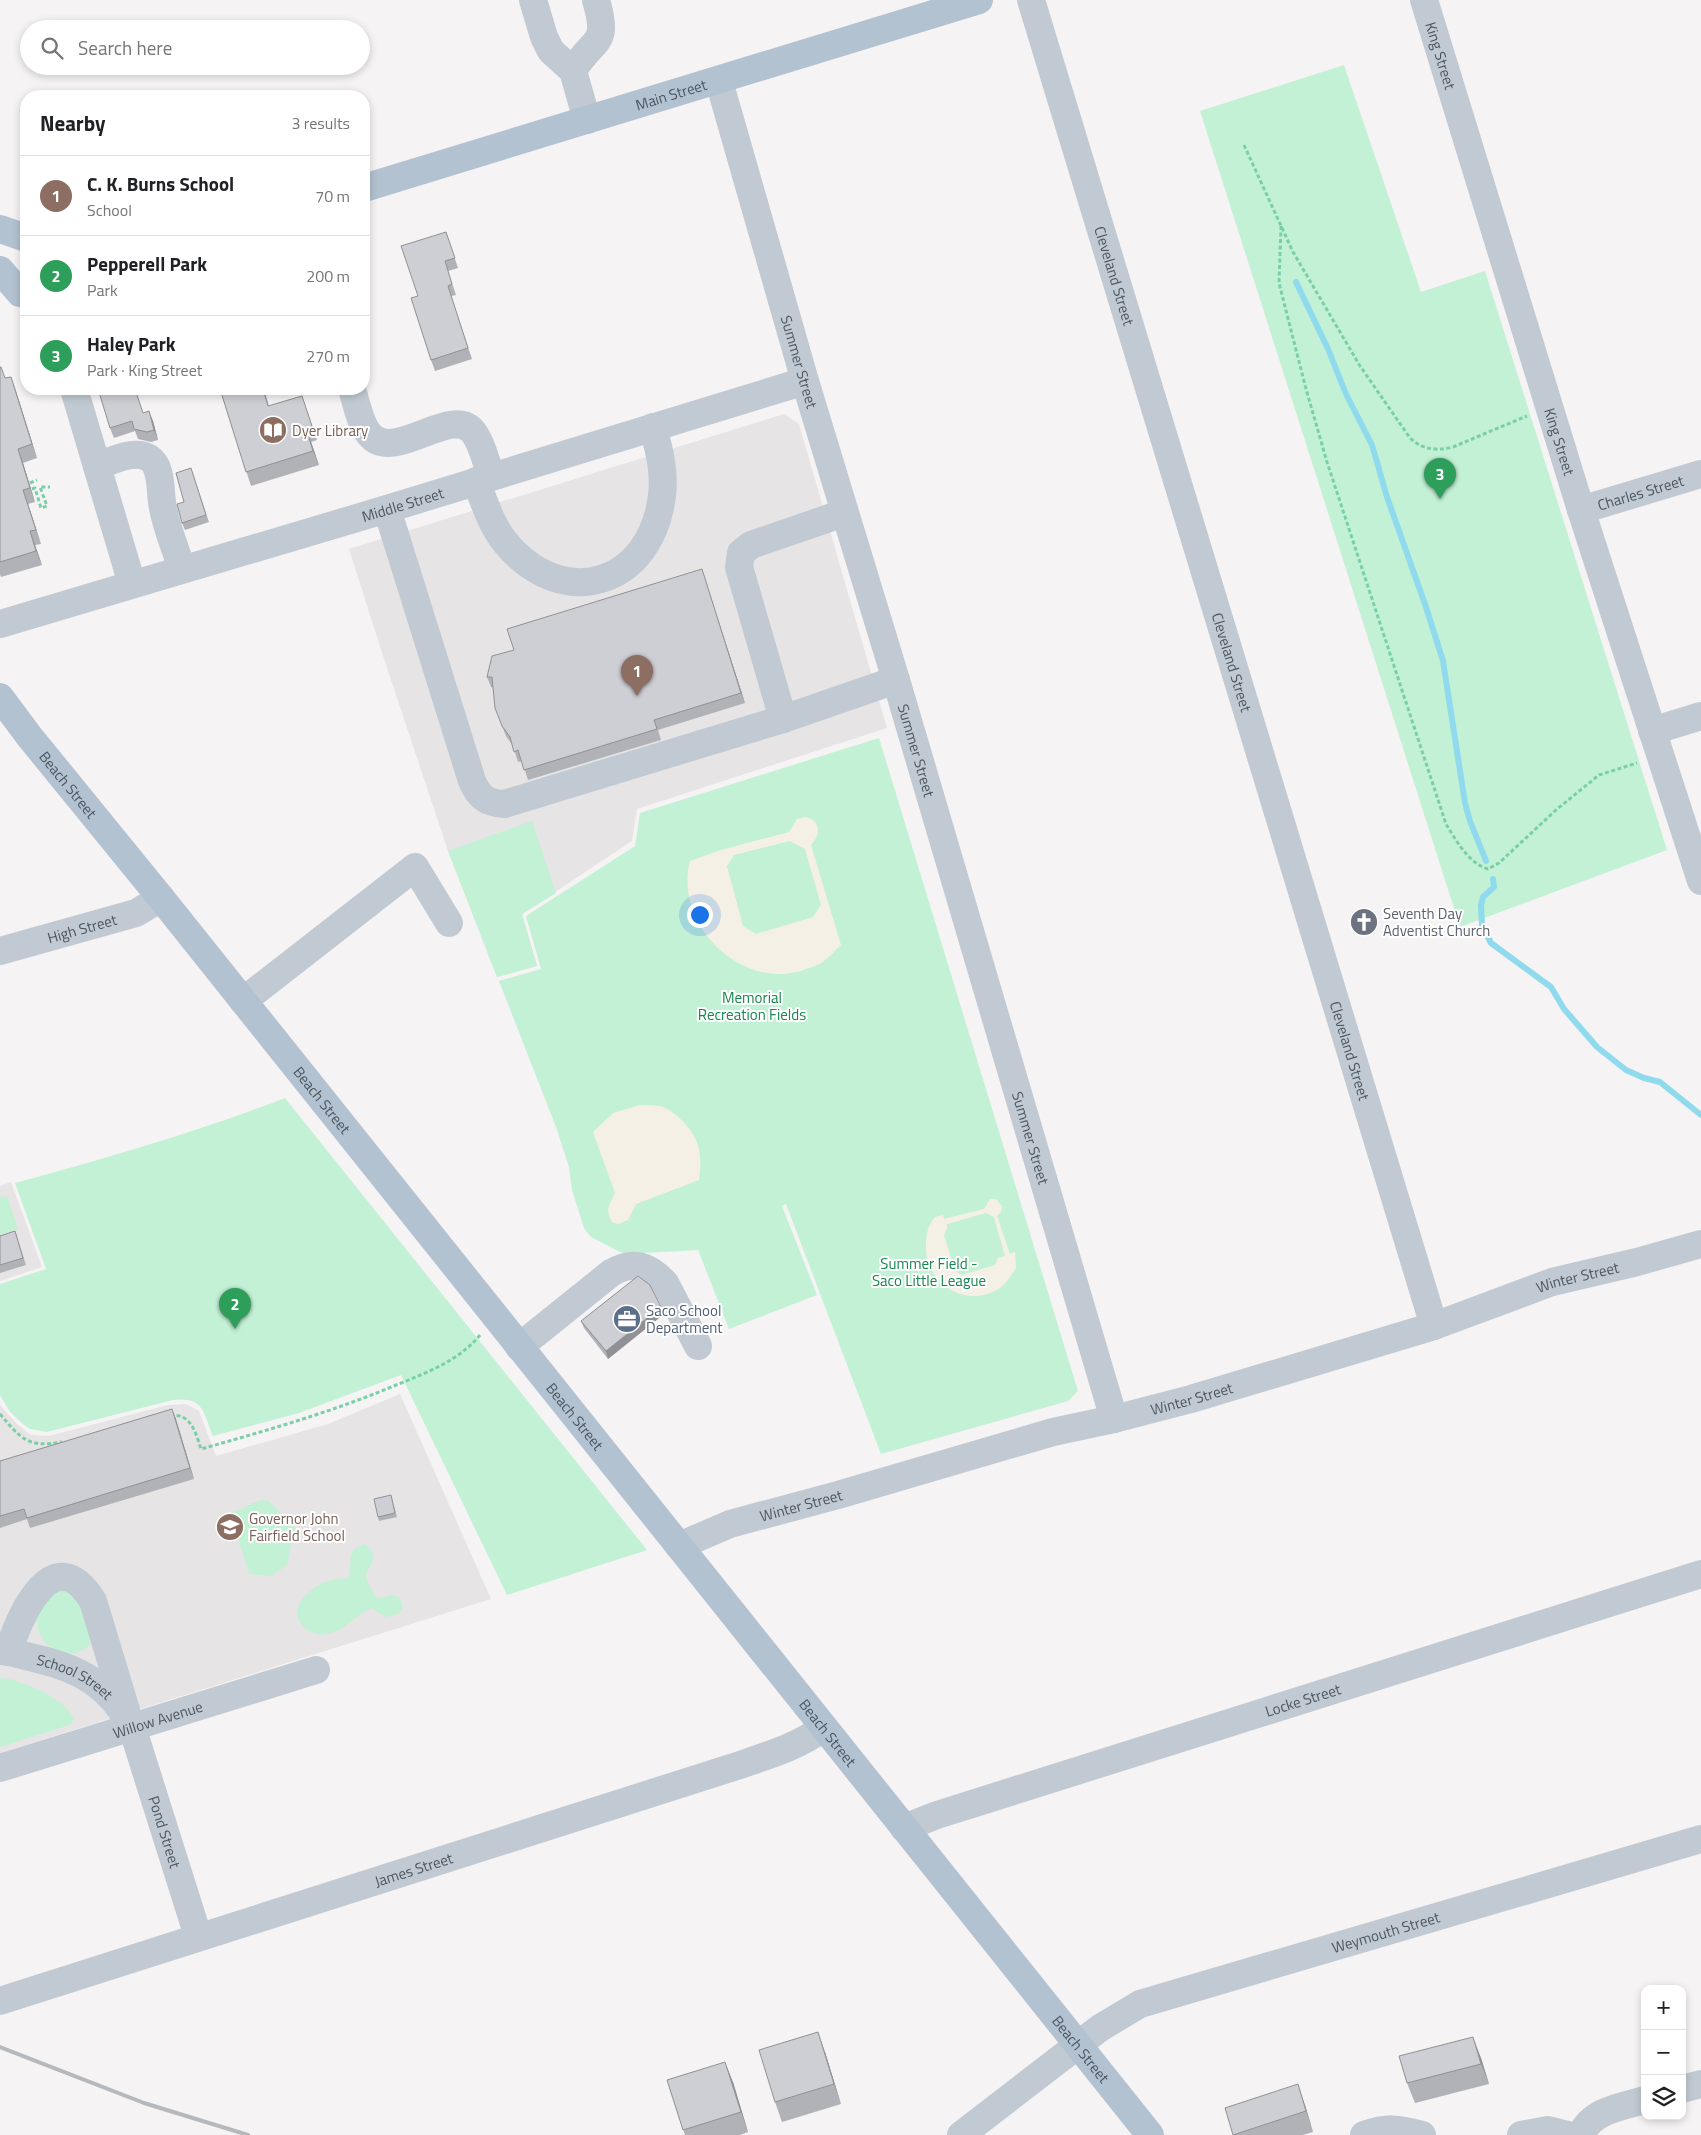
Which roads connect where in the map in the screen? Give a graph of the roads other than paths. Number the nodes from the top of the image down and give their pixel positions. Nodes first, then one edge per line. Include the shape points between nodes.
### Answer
1 (533, 0) edge
2 (596, 0) edge
3 (979, 0) edge
4 (1031, 0) edge
5 (1424, 0) edge
6 (573, 71) junction
7 (719, 81) junction
8 (587, 120) junction
9 (370, 186) edge
10 (0, 229) edge
11 (20, 236) edge
12 (0, 270) edge
13 (15, 295) edge
14 (805, 381) junction
15 (76, 395) edge
16 (354, 395) edge
17 (653, 428) junction
18 (97, 466) junction
19 (1701, 474) edge
20 (483, 478) junction
21 (387, 509) junction
22 (1582, 510) junction
23 (844, 513) junction
24 (182, 569) junction
25 (132, 584) junction
26 (0, 624) edge
27 (896, 680) junction
28 (0, 697) edge
29 (1701, 716) edge
30 (784, 719) junction
31 (1656, 743) junction
32 (1701, 881) edge
33 (161, 898) junction
34 (449, 923) dead end
35 (0, 951) edge
36 (244, 1001) junction
37 (1701, 1244) edge
38 (1434, 1326) junction
39 (698, 1346) dead end
40 (519, 1347) junction
41 (1114, 1419) junction
42 (679, 1546) junction
43 (1701, 1574) edge
44 (4, 1652) edge
45 (316, 1670) dead end
46 (131, 1725) junction
47 (823, 1728) junction
48 (0, 1768) edge
49 (904, 1828) junction
50 (1701, 1840) edge
51 (198, 1936) junction
52 (0, 2001) edge
53 (1078, 2045) junction
54 (1701, 2084) edge
55 (1686, 2088) edge
56 (1641, 2101) edge
57 (961, 2135) edge
58 (1150, 2135) edge
59 (1364, 2135) edge
60 (1422, 2135) edge
61 (1521, 2135) edge
62 (1568, 2135) edge
63 (1581, 2135) edge

1 - 6 street via 550,51
2 - 6 street via 602,28 600,39
3 - 7 main road, Main Street
4 - 38 street, Cleveland Street
5 - 22 street, King Street
6 - 8 street
7 - 8 main road, Main Street
7 - 14 street, Summer Street
8 - 9 main road, Main Street
10 - 11 main road
12 - 13 main road
14 - 17 street, Middle Street
14 - 23 street, Summer Street
15 - 18 street
16 - 20 street via 363,424 379,441 397,441 448,425 463,425 474,432
17 - 20 street, Middle Street
17 - 20 street via 662,464 663,494 658,516 637,556 625,568 606,578 565,582 533,568 504,541 494,526
18 - 24 street via 132,455 153,462
18 - 25 street
19 - 22 street, Charles Street
20 - 21 street, Middle Street
21 - 24 street, Middle Street
21 - 30 street via 472,781 484,800 504,804
22 - 31 street, King Street
23 - 27 street, Summer Street
23 - 30 street via 751,545 741,553 739,566
24 - 25 street, Middle Street
25 - 26 street, Middle Street
27 - 30 street
27 - 41 street, Summer Street
28 - 33 main road, Beach Street
29 - 31 street
31 - 32 street, King Street
33 - 35 street, High Street via 136,913
33 - 36 main road, Beach Street
34 - 36 street via 415,867
36 - 40 main road, Beach Street
37 - 38 street, Winter Street via 1552,1282
38 - 41 street, Winter Street
39 - 40 street via 666,1283 644,1267 630,1265 611,1273
40 - 42 main road, Beach Street
41 - 42 street, Winter Street via 1053,1432 730,1524
42 - 47 main road, Beach Street
43 - 49 street, Locke Street
44 - 46 street, School Street via 60,1664 84,1674 113,1699
44 - 46 street, Pond Street via 38,1588 53,1579 70,1578 85,1589 93,1601
45 - 46 street, Willow Avenue
46 - 48 street, Willow Avenue
46 - 51 street, Pond Street
47 - 49 main road, Beach Street
47 - 51 street, James Street via 785,1749 740,1765
49 - 53 main road, Beach Street
50 - 53 street, Weymouth Street via 1140,2004
51 - 52 street, James Street
53 - 57 street, Weymouth Street
53 - 58 main road, Beach Street
54 - 55 street
56 - 63 street via 1597,2115
59 - 60 street via 1389,2128
61 - 62 street via 1548,2130

